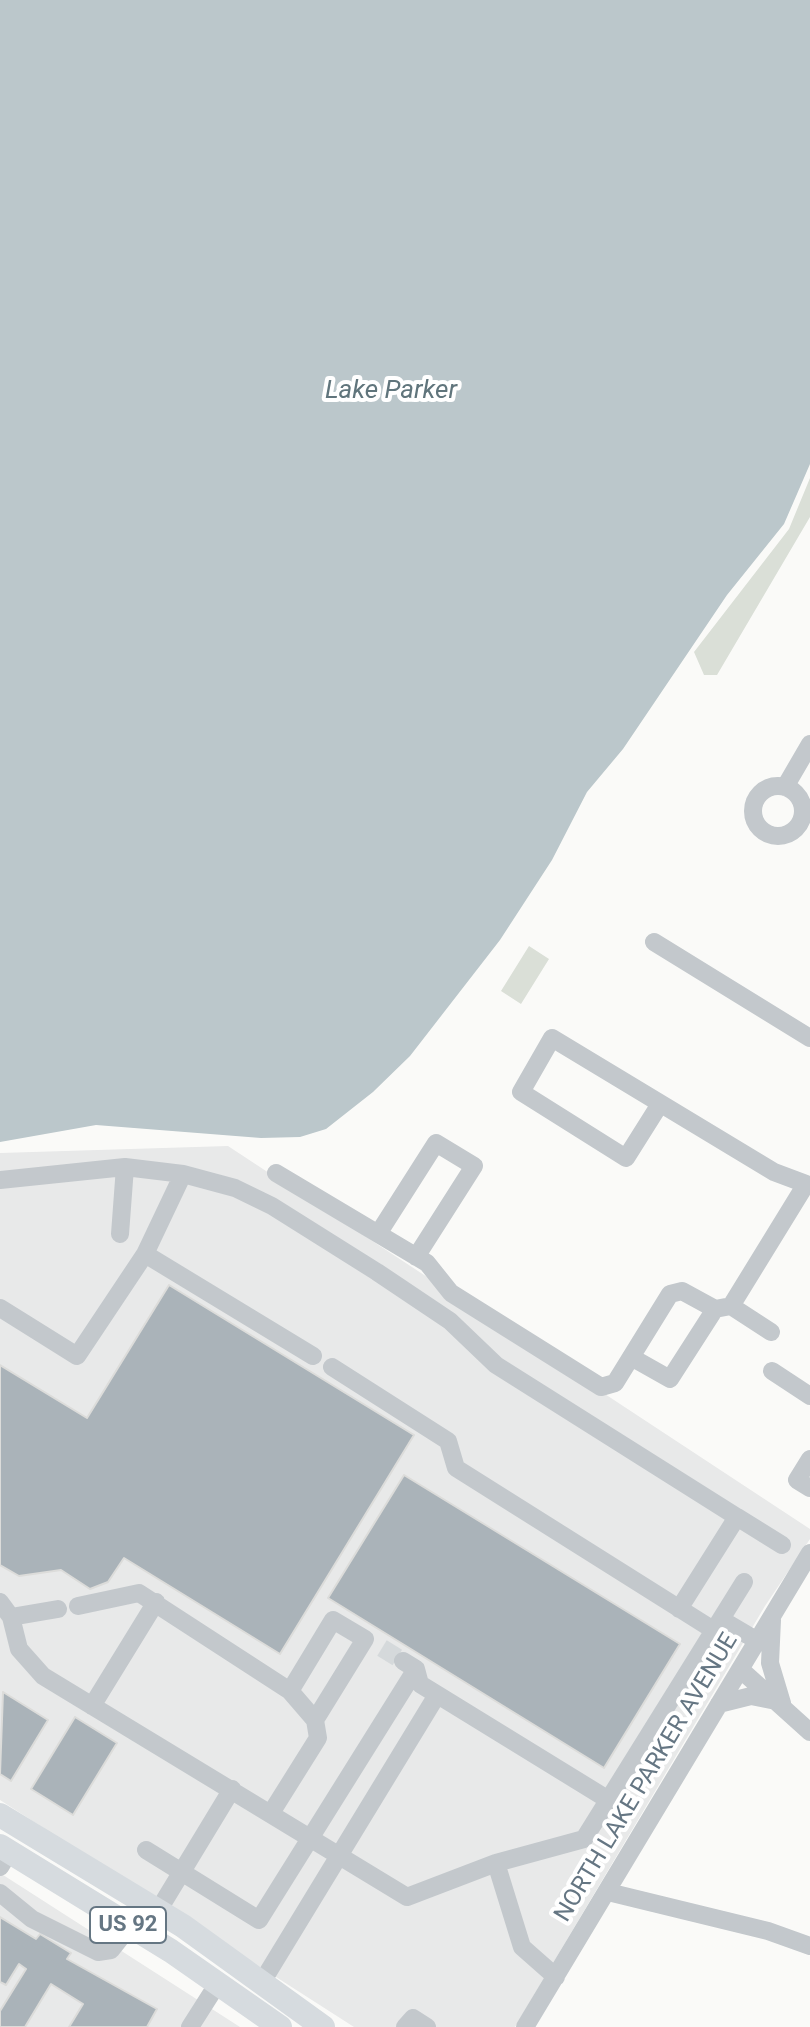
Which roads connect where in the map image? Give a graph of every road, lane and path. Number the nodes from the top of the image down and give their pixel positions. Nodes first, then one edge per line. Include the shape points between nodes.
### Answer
1 (810, 744) edge
2 (785, 787) junction
3 (807, 811) edge
4 (654, 942) dead end
5 (810, 1038) edge
6 (660, 1104) junction
7 (125, 1167) junction
8 (276, 1173) dead end
9 (183, 1174) junction
10 (0, 1180) edge
11 (809, 1187) edge
12 (120, 1234) dead end
13 (378, 1234) junction
14 (145, 1254) junction
15 (416, 1257) junction
16 (0, 1308) edge
17 (723, 1308) junction
18 (771, 1332) dead end
19 (313, 1356) dead end
20 (631, 1357) junction
21 (332, 1367) dead end
22 (772, 1371) dead end
23 (810, 1396) edge
24 (810, 1459) edge
25 (810, 1488) edge
26 (737, 1517) junction
27 (782, 1545) dead end
28 (810, 1553) edge
29 (744, 1582) dead end
30 (156, 1602) junction
31 (78, 1606) dead end
32 (5, 1609) edge
33 (58, 1609) dead end
34 (679, 1609) junction
35 (772, 1614) junction
36 (718, 1625) junction
37 (365, 1639) junction
38 (756, 1640) junction
39 (382, 1648) tunnel mouth
40 (740, 1669) junction
41 (290, 1691) junction
42 (437, 1695) junction
43 (782, 1703) junction
44 (719, 1704) junction
45 (92, 1706) junction
46 (315, 1720) junction
47 (810, 1732) edge
48 (232, 1789) junction
49 (607, 1799) junction
50 (271, 1813) junction
51 (0, 1815) edge
52 (310, 1838) junction
53 (146, 1850) dead end
54 (3, 1855) edge
55 (340, 1855) junction
56 (76, 1861) junction
57 (496, 1863) junction
58 (182, 1873) junction
59 (608, 1892) junction
60 (0, 1893) edge
61 (158, 1911) junction
62 (130, 1926) junction
63 (810, 1946) edge
64 (556, 1977) junction
65 (262, 1982) junction
66 (218, 1983) junction
67 (254, 2017) edge
68 (190, 2027) edge
69 (280, 2027) edge
70 (323, 2027) edge
71 (405, 2027) edge
72 (427, 2027) edge
73 (525, 2027) edge

1 - 2 street
2 - 3 street
2 - 3 street via 769,788 756,797 752,813 758,828 772,836 788,835
4 - 5 street
6 - 6 street via 552,1038 521,1092 626,1158
6 - 11 street
7 - 9 street
7 - 10 street
7 - 12 street
8 - 13 street
9 - 14 street
9 - 26 street via 235,1188 272,1206 450,1321 496,1365 531,1389
11 - 17 street
13 - 15 street
13 - 15 street via 436,1143 474,1166
14 - 16 street via 77,1356
14 - 19 street
15 - 20 street via 451,1293 601,1387 615,1383
17 - 18 street
17 - 20 street via 675,1291
17 - 20 street via 670,1379
21 - 34 street via 448,1441 456,1468
22 - 23 street
24 - 25 street via 797,1480
26 - 27 street
26 - 34 street
28 - 35 street, NORTH LAKE PARKER AVENUE
29 - 36 street
30 - 31 street via 139,1593
30 - 41 street
30 - 45 street
32 - 33 street
32 - 45 street via 19,1649 43,1676
34 - 36 street
35 - 38 street, NORTH LAKE PARKER AVENUE
35 - 43 street via 770,1663
36 - 38 street
36 - 49 street
37 - 39 street
37 - 41 street via 333,1620
37 - 46 street
38 - 40 street, NORTH LAKE PARKER AVENUE
40 - 43 street
40 - 44 street, NORTH LAKE PARKER AVENUE
41 - 46 street
42 - 49 street
42 - 52 street via 420,1684 409,1665
42 - 55 street
43 - 44 street via 751,1696
43 - 47 street
44 - 59 street, NORTH LAKE PARKER AVENUE
45 - 48 street
46 - 50 street via 318,1738
48 - 50 street
48 - 58 street
49 - 57 street via 584,1839
50 - 52 street
51 - 56 main road, US 92
52 - 55 street
52 - 58 street via 259,1920
53 - 58 street
54 - 56 main road via 27,1848
54 - 62 main road, US 92
55 - 57 street via 407,1897
55 - 65 street
56 - 61 main road, US 92
57 - 64 street via 522,1947
58 - 61 street
59 - 63 street
59 - 64 street, NORTH LAKE PARKER AVENUE
60 - 62 street via 32,1919 98,1952 111,1950
61 - 65 main road, US 92
62 - 66 main road, US 92
64 - 73 street, NORTH LAKE PARKER AVENUE
65 - 70 main road, US 92
66 - 67 main road, US 92
66 - 68 street
67 - 69 main road, US 92
71 - 72 street via 413,2018

